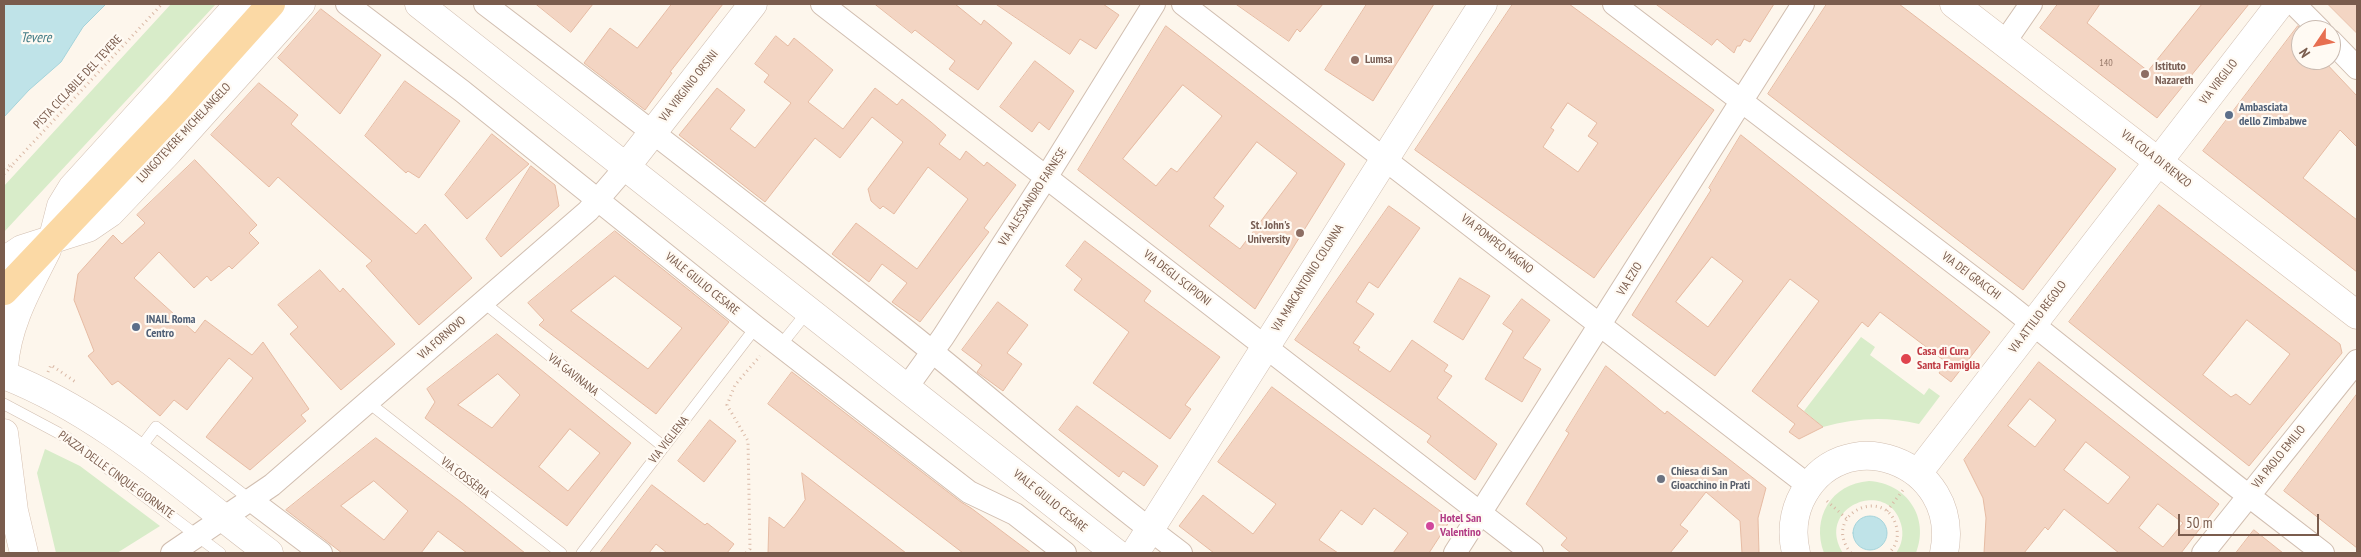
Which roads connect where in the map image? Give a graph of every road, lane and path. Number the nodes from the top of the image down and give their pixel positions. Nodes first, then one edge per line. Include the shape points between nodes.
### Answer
1 (162, 4) edge
2 (240, 4) edge
3 (271, 4) edge
4 (301, 4) edge
5 (347, 4) edge
6 (419, 4) edge
7 (486, 4) edge
8 (752, 4) edge
9 (822, 4) edge
10 (1154, 4) edge
11 (1183, 4) edge
12 (1483, 4) edge
13 (1614, 4) edge
14 (1803, 4) edge
15 (1954, 4) edge
16 (2031, 4) edge
17 (2280, 4) edge
18 (2294, 4) edge
19 (2310, 20) edge
20 (2004, 43) junction
21 (2341, 51) edge
22 (2357, 68) edge
23 (1741, 102) junction
24 (654, 132) junction
25 (1385, 158) junction
26 (2158, 161) junction
27 (13, 164) junction
28 (4, 168) edge
29 (625, 168) junction
30 (4, 174) edge
31 (1047, 176) junction
32 (598, 201) junction
33 (52, 240) junction
34 (4, 261) edge
35 (4, 291) edge
36 (483, 302) junction
37 (808, 310) junction
38 (2357, 315) edge
39 (2033, 323) junction
40 (1601, 324) junction
41 (756, 328) junction
42 (1265, 346) junction
43 (773, 348) junction
44 (933, 352) junction
45 (2357, 361) edge
46 (4, 367) edge
47 (4, 375) edge
48 (907, 387) junction
49 (369, 402) junction
50 (4, 404) edge
51 (4, 433) edge
52 (664, 447) junction
53 (138, 451) junction
54 (1911, 482) junction
55 (1817, 493) junction
56 (2248, 496) junction
57 (252, 501) junction
58 (1887, 511) junction
59 (1480, 512) junction
60 (224, 519) junction
61 (1847, 519) junction
62 (1150, 530) junction
63 (185, 548) edge
64 (1892, 552) edge
65 (24, 553) edge
66 (220, 553) edge
67 (268, 553) edge
68 (321, 553) edge
69 (562, 553) edge
70 (582, 553) edge
71 (746, 553) edge
72 (1065, 553) edge
73 (1116, 553) edge
74 (1134, 553) edge
75 (1181, 553) edge
76 (1455, 553) edge
77 (1532, 553) edge
78 (1796, 553) edge
79 (1851, 553) edge
80 (1944, 553) edge
81 (2203, 553) edge
82 (2324, 553) edge

1 - 27 path, PISTA CICLABILE DEL TEVERE
2 - 33 street, LUNGOTEVERE MICHELANGELO via 72,188 61,206
3 - 33 main road, LUNGOTEVERE MICHELANGELO
4 - 33 street, LUNGOTEVERE MICHELANGELO via 110,213 88,228
5 - 32 street, VIALE GIULIO CESARE via 462,91
6 - 29 street, VIALE GIULIO CESARE
7 - 24 street
8 - 24 street, VIA VIRGINIO ORSINI
9 - 31 street, VIA DEGLI SCIPIONI
10 - 31 street, VIA ALESSANDRO FARNESE
11 - 25 street, VIA POMPEO MAGNO
12 - 25 street, VIA MARCANTONIO COLONNA
13 - 23 street, VIA DEI GRACCHI
14 - 23 street, VIA EZIO
15 - 20 street, VIA COLA DI RIENZO
16 - 20 street
17 - 26 street, VIA VIRGILIO
18 - 19 street
20 - 26 street, VIA COLA DI RIENZO
21 - 22 street
23 - 39 street, VIA DEI GRACCHI
23 - 40 street, VIA EZIO
24 - 29 street, VIA VIRGINIO ORSINI
24 - 44 street
25 - 40 street, VIA POMPEO MAGNO
25 - 42 street, VIA MARCANTONIO COLONNA
26 - 38 street, VIA COLA DI RIENZO
26 - 39 street, VIA ATTILIO REGOLO
27 - 28 path, PISTA CICLABILE DEL TEVERE
27 - 30 path
29 - 32 street, VIA FORNOVO
29 - 37 street, VIALE GIULIO CESARE
31 - 42 street, VIA DEGLI SCIPIONI
31 - 44 street, VIA ALESSANDRO FARNESE
32 - 36 street, VIA FORNOVO
32 - 41 street, VIALE GIULIO CESARE
33 - 34 street, LUNGOTEVERE MICHELANGELO via 22,249
33 - 35 main road, LUNGOTEVERE MICHELANGELO
33 - 46 street via 19,304 8,339
36 - 49 street, VIA FORNOVO
36 - 52 lane, VIA GAVINANA
37 - 43 lane
37 - 48 street, VIALE GIULIO CESARE
39 - 54 street, VIA ATTILIO REGOLO
39 - 56 street, VIA DEI GRACCHI
40 - 55 street, VIA POMPEO MAGNO
40 - 59 street, VIA EZIO
41 - 43 street, VIALE GIULIO CESARE
41 - 52 lane, VIA VIGLIENA
42 - 59 street, VIA DEGLI SCIPIONI
42 - 62 street, VIA MARCANTONIO COLONNA
43 - 71 path via 735,385 727,405 748,441 750,549
43 - 72 street, VIALE GIULIO CESARE via 969,492 1015,514
44 - 48 street, VIA ALESSANDRO FARNESE
44 - 62 street
45 - 56 street, VIA PAOLO EMILIO
47 - 53 street via 63,402
48 - 73 street, VIALE GIULIO CESARE
49 - 57 street, VIA FORNOVO
49 - 69 lane, VIA COSSÈRIA
50 - 63 lane, PIAZZA DELLE CINQUE GIORNATE via 66,437
51 - 65 street via 12,502
52 - 70 lane, VIA VIGLIENA
53 - 57 lane via 156,427
53 - 60 street
54 - 55 street via 1894,460 1863,456 1832,466
54 - 58 path
54 - 80 street via 1934,490 1942,507 1947,525
55 - 61 path
55 - 78 street via 1796,513 1793,532
56 - 81 street, VIA PAOLO EMILIO
56 - 82 street, VIA DEI GRACCHI
57 - 60 street
57 - 68 street
58 - 61 path via 1866,506 1854,511
58 - 64 path via 1898,530
59 - 76 street, VIA EZIO
59 - 77 street, VIA DEGLI SCIPIONI
60 - 63 street
60 - 67 street
61 - 79 path via 1843,538
62 - 74 street, VIA MARCANTONIO COLONNA
62 - 75 street
63 - 66 lane, PIAZZA DELLE CINQUE GIORNATE

